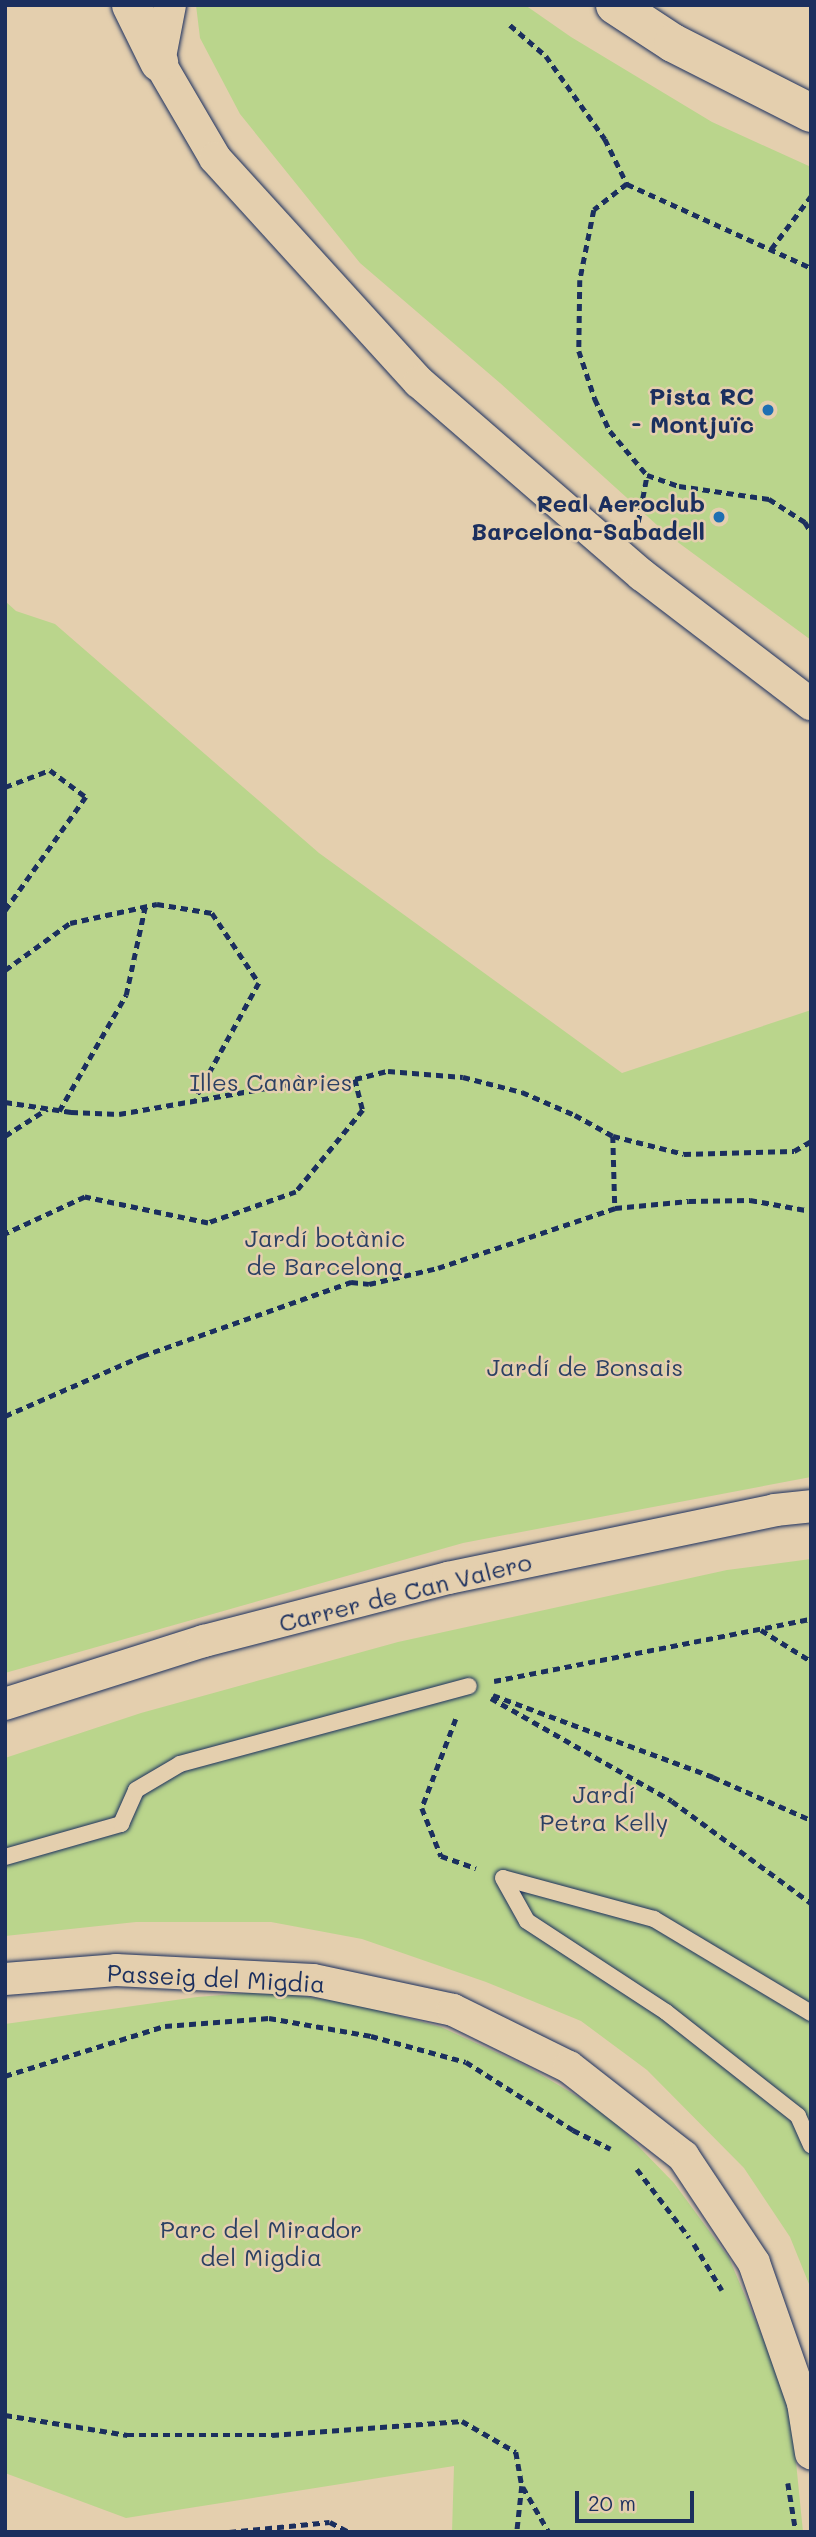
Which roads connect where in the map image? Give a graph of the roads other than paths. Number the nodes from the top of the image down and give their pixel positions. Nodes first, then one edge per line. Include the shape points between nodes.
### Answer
1 (131, 5) edge
2 (170, 5) edge
3 (615, 5) edge
4 (159, 62) junction
5 (811, 113) edge
6 (811, 704) edge
7 (811, 1506) edge
8 (469, 1686) road end
9 (5, 1704) edge
10 (5, 1857) edge
11 (5, 1979) edge
12 (811, 2013) edge
13 (811, 2146) edge
14 (811, 2454) edge

1 - 4 street
2 - 4 street
3 - 5 street via 673,43
4 - 6 street via 215,158 418,382 642,575
7 - 9 street, Carrer de Can Valero via 436,1582 204,1641
8 - 10 lane via 180,1764 136,1790 121,1824
11 - 14 street, Passeig del Migdia via 116,1970 313,1980 453,2010 569,2067 683,2156 754,2263 803,2403
12 - 13 lane via 654,1919 503,1878 527,1922 666,2012 788,2108 798,2116

